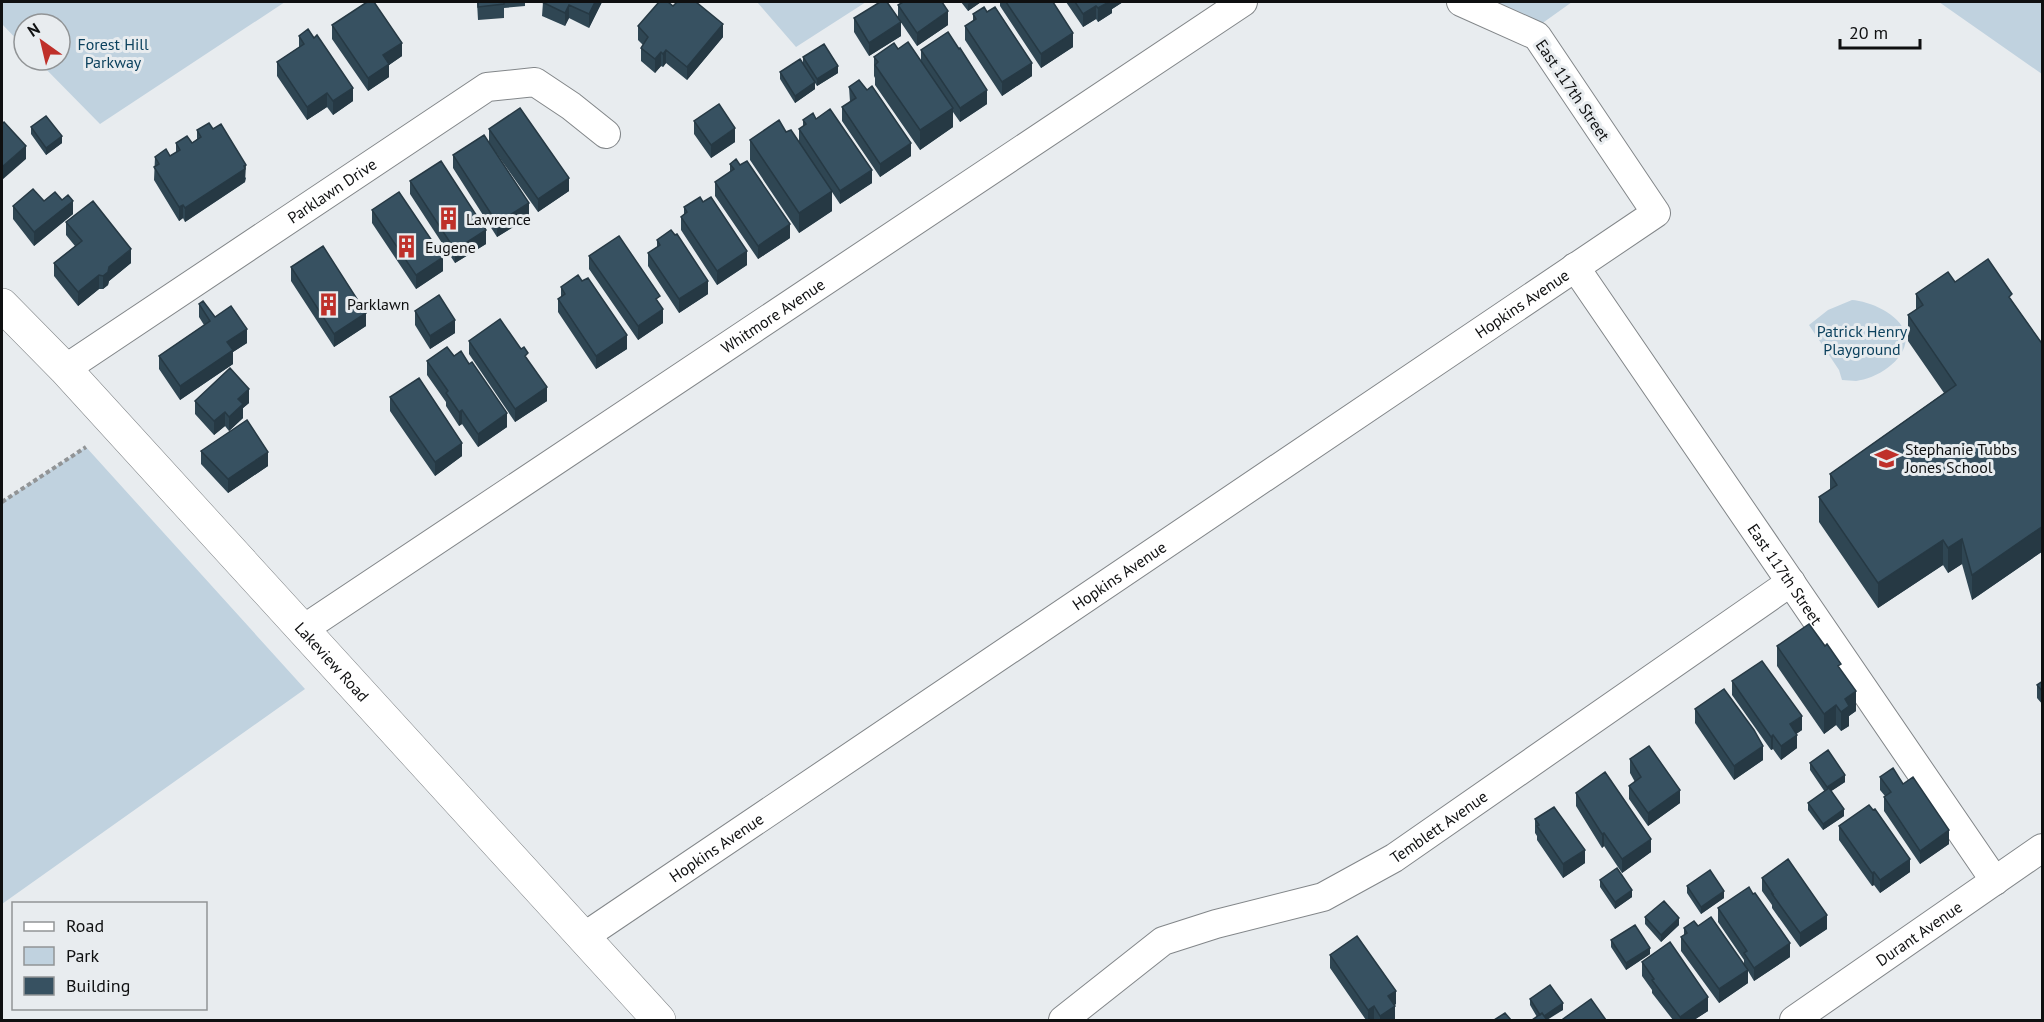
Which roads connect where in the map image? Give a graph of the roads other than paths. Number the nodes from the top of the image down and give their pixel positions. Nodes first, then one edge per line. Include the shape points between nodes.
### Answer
1 (1243, 2) edge
2 (1461, 2) edge
3 (606, 134) dead end
4 (1656, 213) joint
5 (1575, 267) junction
6 (2, 305) edge
7 (65, 369) junction
8 (1791, 582) junction
9 (302, 630) junction
10 (2043, 848) edge
11 (1995, 881) junction
12 (582, 938) junction
13 (659, 1020) edge
14 (1063, 1020) edge
15 (1794, 1020) edge

1 - 9 street, Whitmore Avenue
2 - 4 street, East 117th Street via 1537,36
3 - 7 street, Parklawn Drive via 535,82 488,87
4 - 5 street, Hopkins Avenue
5 - 8 street, East 117th Street
5 - 12 street, Hopkins Avenue
6 - 7 street, Lakeview Road
7 - 9 street, Lakeview Road
8 - 11 street, East 117th Street
8 - 14 street, Temblett Avenue via 1394,858 1323,897 1163,941
9 - 12 street, Lakeview Road
10 - 11 street, Durant Avenue
11 - 15 street, Durant Avenue
12 - 13 street, Lakeview Road

